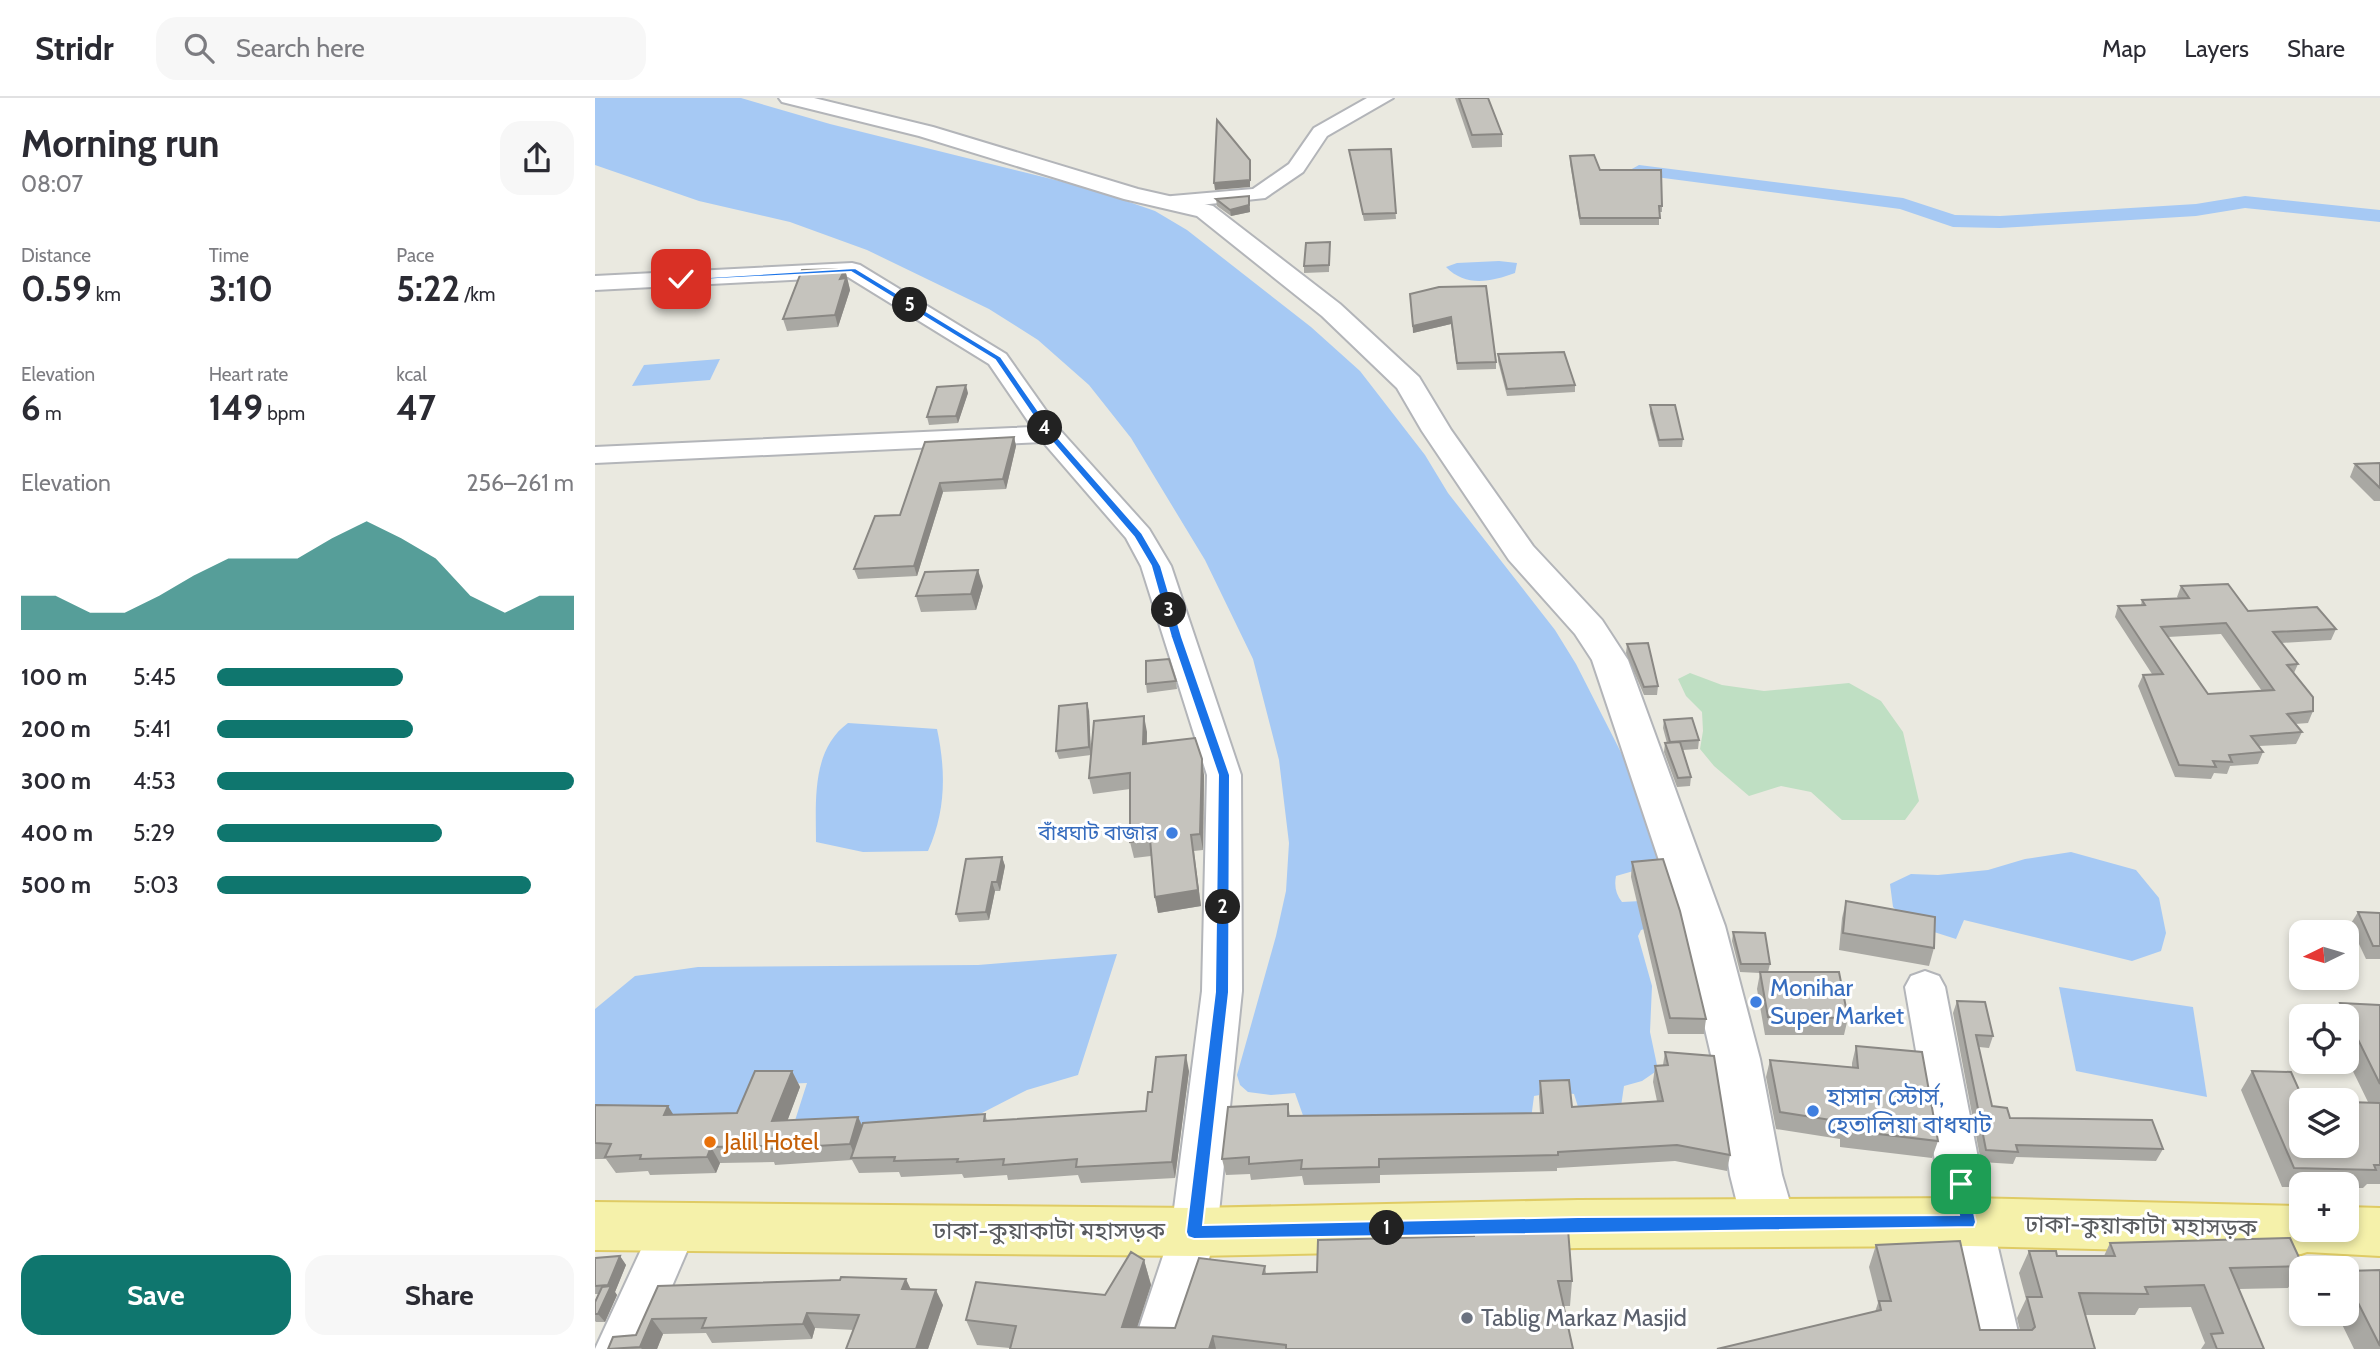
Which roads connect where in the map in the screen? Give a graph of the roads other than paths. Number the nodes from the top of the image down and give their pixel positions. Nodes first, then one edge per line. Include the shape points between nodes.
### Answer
1 (789, 98) edge
2 (1384, 98) edge
3 (1172, 202) junction
4 (595, 283) edge
5 (1050, 434) junction
6 (595, 455) edge
7 (1925, 986) dead end
8 (1969, 1222) junction
9 (1769, 1223) junction
10 (595, 1226) edge
11 (674, 1228) junction
12 (2289, 1230) edge
13 (2359, 1231) edge
14 (1194, 1232) junction
15 (2380, 1232) edge
16 (620, 1349) edge
17 (1157, 1349) edge
18 (1997, 1349) edge

1 - 3 street via 926,131
2 - 3 street via 1320,132 1296,168 1258,194
3 - 9 street via 1205,211 1331,310 1409,383 1521,553 1589,628 1610,660 1703,926
4 - 5 street via 852,270 998,359
5 - 6 street
5 - 14 street via 1139,536 1156,566 1224,775 1222,992
7 - 8 street
8 - 9 main road, ঢাকা-কুয়াকাটা মহাসড়ক
8 - 12 main road, ঢাকা-কুয়াকাটা মহাসড়ক
8 - 18 street
9 - 14 main road, ঢাকা-কুয়াকাটা মহাসড়ক
10 - 11 main road, ঢাকা-কুয়াকাটা মহাসড়ক
11 - 14 main road, ঢাকা-কুয়াকাটা মহাসড়ক
11 - 16 street
13 - 15 main road
14 - 17 street

